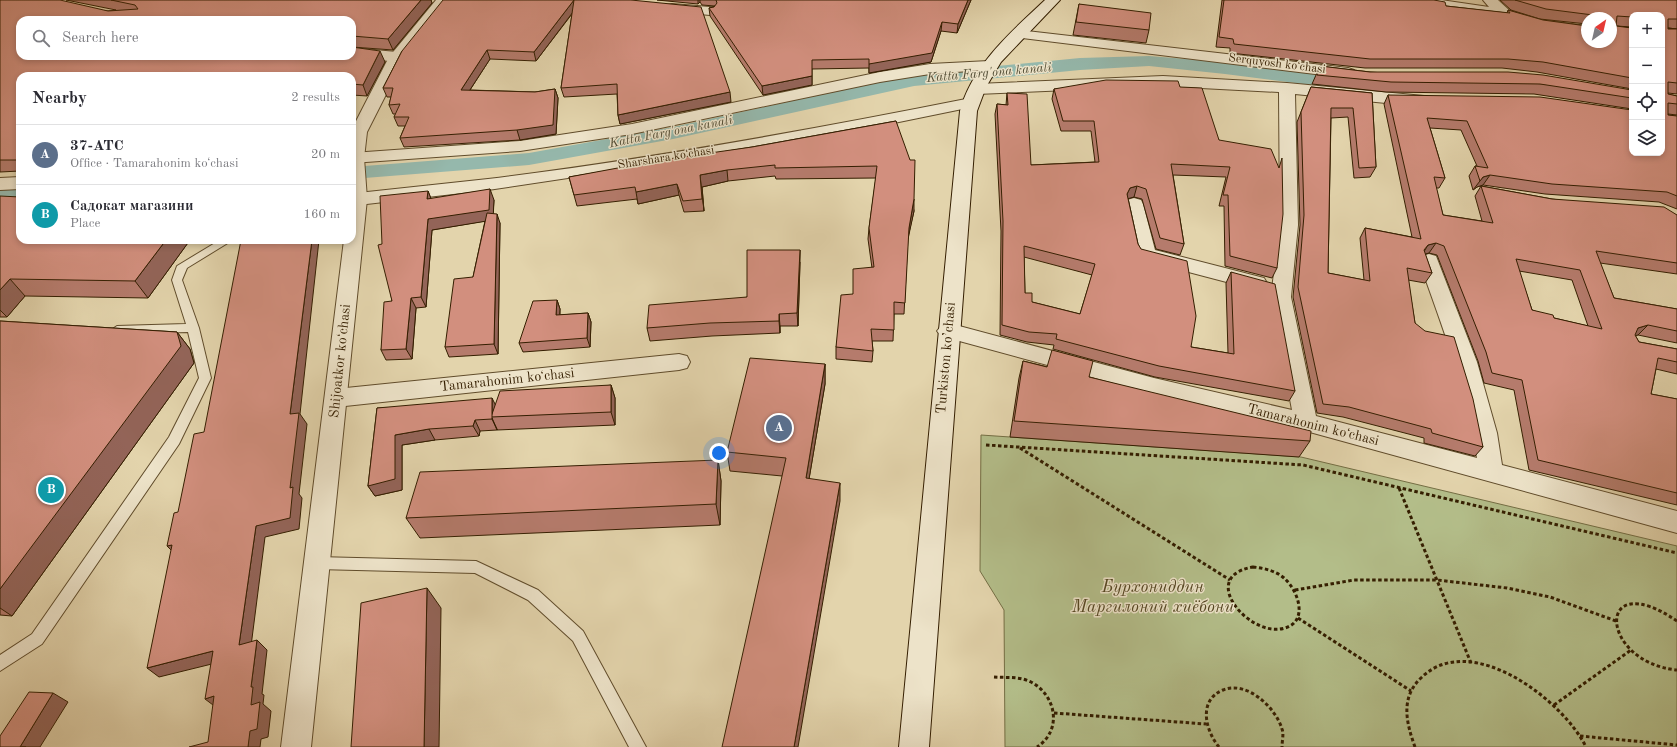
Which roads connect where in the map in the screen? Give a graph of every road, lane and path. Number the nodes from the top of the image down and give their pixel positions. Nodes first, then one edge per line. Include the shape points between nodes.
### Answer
1 (444, 0) edge
2 (1053, 0) edge
3 (1410, 0) edge
4 (1490, 0) edge
5 (657, 6) edge
6 (710, 10) edge
7 (1505, 14) junction
8 (1581, 29) edge
9 (1018, 34) junction
10 (356, 53) edge
11 (397, 57) junction
12 (990, 66) junction
13 (1365, 75) edge
14 (1287, 88) junction
15 (974, 96) junction
16 (1436, 98) edge
17 (356, 148) edge
18 (356, 158) edge
19 (356, 178) edge
20 (16, 183) edge
21 (0, 184) edge
22 (358, 199) junction
23 (1134, 204) dead end
24 (356, 217) edge
25 (221, 244) edge
26 (353, 244) edge
27 (1429, 261) edge
28 (1282, 288) junction
29 (193, 328) junction
30 (105, 330) edge
31 (948, 331) junction
32 (679, 362) dead end
33 (336, 398) junction
34 (1306, 422) junction
35 (986, 445) dead end
36 (1020, 447) junction
37 (1491, 472) junction
38 (1399, 488) junction
39 (1677, 522) edge
40 (1677, 553) edge
41 (317, 563) junction
42 (1230, 580) junction
43 (1437, 580) junction
44 (1295, 590) junction
45 (1298, 618) junction
46 (1616, 621) junction
47 (1677, 621) edge
48 (1631, 650) junction
49 (1471, 663) junction
50 (0, 664) edge
51 (1677, 670) edge
52 (994, 677) dead end
53 (1411, 691) junction
54 (1554, 705) junction
55 (1054, 713) junction
56 (1206, 724) junction
57 (1579, 736) junction
58 (1677, 745) edge
59 (296, 747) edge
60 (638, 747) edge
61 (914, 747) edge
62 (1037, 747) edge
63 (1219, 747) edge
64 (1282, 747) edge
65 (1415, 747) edge
66 (1586, 747) edge

1 - 11 street, Shijoatkor koʻchasi
2 - 9 street, Turkiston ko’chasi
3 - 7 street
4 - 7 street
5 - 6 street
7 - 8 street via 1538,24
9 - 12 street, Turkiston ko’chasi
9 - 13 street, Serquyosh koʻchasi
10 - 11 street
11 - 17 street, Shijoatkor koʻchasi via 359,132
12 - 15 street, Turkiston ko’chasi
12 - 18 street via 930,69 880,77 632,129 520,146
14 - 15 street, Sharshara koʻchasi via 1163,81
14 - 16 street, Sharshara koʻchasi via 1386,98
14 - 28 street via 1289,225
15 - 22 street, Sharshara koʻchasi via 829,132 506,182
15 - 31 street, Turkiston ko’chasi via 965,138
19 - 22 street, Shijoatkor koʻchasi
20 - 21 street
22 - 24 street, Shijoatkor koʻchasi
23 - 28 street via 1146,254
25 - 29 lane via 182,266 176,280
26 - 33 street, Shijoatkor koʻchasi
27 - 37 street via 1466,362 1485,433
28 - 34 street via 1281,297
29 - 30 lane
29 - 50 lane via 205,378 174,440 37,639
31 - 34 street, Tamarahonim koʻchasi via 1154,386
31 - 61 street, Turkiston ko’chasi
32 - 33 street, Tamarahonim koʻchasi
33 - 41 street, Shijoatkor koʻchasi
34 - 37 street, Tamarahonim koʻchasi
35 - 36 path
36 - 38 path via 1303,465
36 - 42 path
37 - 39 street, Tamarahonim koʻchasi
38 - 40 path
38 - 43 path
41 - 59 street, Shijoatkor koʻchasi
41 - 60 lane via 476,567 533,595 578,636
42 - 44 path via 1243,569 1264,568 1285,579
42 - 45 path via 1228,589 1233,605 1257,626 1282,630
43 - 44 path via 1354,580
43 - 46 path via 1507,588 1550,597
43 - 49 path
44 - 45 path via 1300,609
45 - 53 path
46 - 47 path via 1618,610 1635,604 1659,609
46 - 48 path via 1621,638
48 - 51 path via 1658,666
48 - 54 path
49 - 53 path via 1454,662 1431,668 1415,682
49 - 54 path via 1509,674 1539,691
52 - 55 path via 1022,678 1033,683 1050,700
53 - 65 path via 1407,703 1408,728
54 - 57 path
55 - 56 path
55 - 62 path via 1049,737
56 - 63 path via 1213,741
56 - 64 path via 1205,715 1213,696 1222,691 1244,690 1256,695 1276,713 1282,726
57 - 58 path
57 - 66 path

